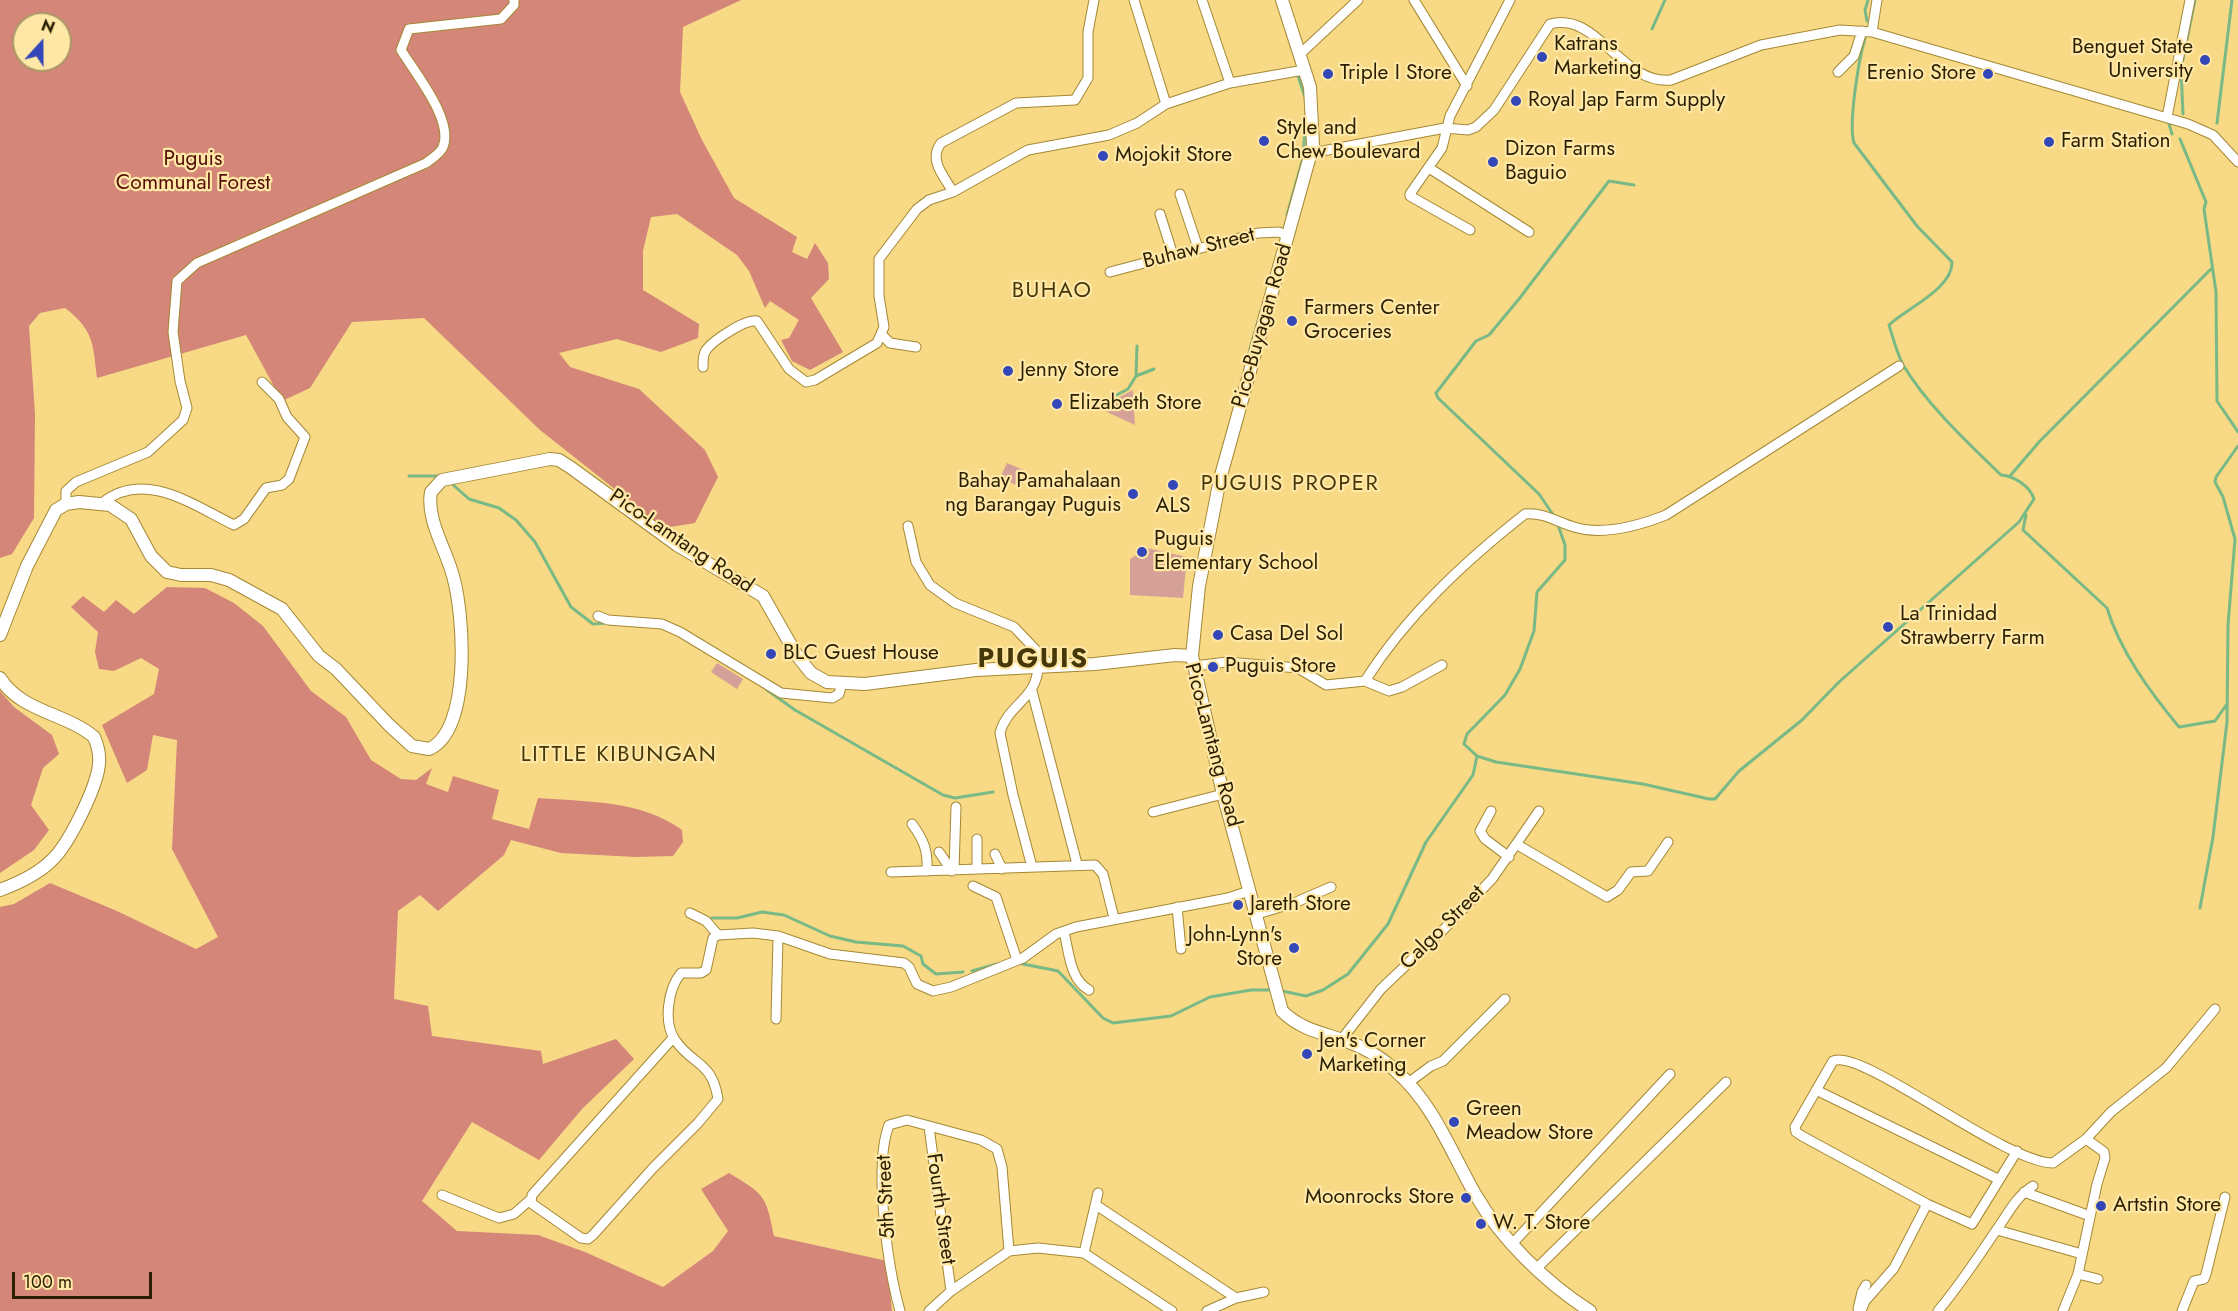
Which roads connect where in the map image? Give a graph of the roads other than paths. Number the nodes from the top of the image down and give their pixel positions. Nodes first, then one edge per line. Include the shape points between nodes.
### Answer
1 (514, 0) edge
2 (1094, 0) edge
3 (1134, 0) edge
4 (1202, 0) edge
5 (1282, 0) edge
6 (1358, 0) edge
7 (1414, 0) edge
8 (1510, 0) edge
9 (1877, 0) edge
10 (2190, 0) edge
11 (1867, 31) junction
12 (1299, 55) junction
13 (1304, 70) junction
14 (1838, 72) dead end
15 (1230, 83) junction
16 (1467, 86) junction
17 (1166, 104) junction
18 (2167, 117) junction
19 (1445, 128) junction
20 (1312, 153) junction
21 (2238, 162) edge
22 (1429, 168) junction
23 (953, 192) junction
24 (1180, 194) dead end
25 (1160, 214) dead end
26 (1470, 230) dead end
27 (1529, 232) dead end
28 (1284, 234) junction
29 (1198, 248) junction
30 (1173, 255) junction
31 (1110, 272) dead end
32 (882, 335) junction
33 (916, 347) dead end
34 (1899, 366) dead end
35 (703, 367) dead end
36 (262, 382) dead end
37 (102, 503) junction
38 (66, 504) junction
39 (908, 526) dead end
40 (598, 616) dead end
41 (0, 635) edge
42 (1193, 661) junction
43 (1442, 665) dead end
44 (1038, 667) junction
45 (1052, 667) junction
46 (0, 678) edge
47 (1365, 681) junction
48 (842, 683) junction
49 (1032, 691) junction
50 (1223, 794) junction
51 (956, 807) dead end
52 (1491, 811) dead end
53 (1539, 811) dead end
54 (1154, 812) dead end
55 (912, 824) dead end
56 (977, 839) dead end
57 (1668, 842) dead end
58 (1516, 844) junction
59 (939, 852) dead end
60 (995, 855) dead end
61 (1509, 857) junction
62 (1077, 864) junction
63 (1032, 867) junction
64 (977, 868) junction
65 (1002, 869) junction
66 (953, 870) junction
67 (927, 871) junction
68 (891, 872) dead end
69 (973, 886) dead end
70 (1331, 887) dead end
71 (0, 890) edge
72 (1249, 891) junction
73 (1177, 907) junction
74 (690, 913) dead end
75 (1257, 914) junction
76 (1114, 918) junction
77 (1064, 932) junction
78 (718, 935) junction
79 (778, 936) junction
80 (1181, 949) dead end
81 (1017, 960) junction
82 (1089, 990) dead end
83 (1505, 999) dead end
84 (2215, 1009) dead end
85 (776, 1018) dead end
86 (673, 1038) junction
87 (1341, 1040) junction
88 (1670, 1074) dead end
89 (1726, 1082) dead end
90 (1408, 1083) junction
91 (1816, 1090) junction
92 (929, 1127) junction
93 (2086, 1139) junction
94 (2017, 1151) junction
95 (1998, 1179) junction
96 (2033, 1186) dead end
97 (1098, 1192) dead end
98 (2024, 1192) junction
99 (442, 1195) dead end
100 (2225, 1197) dead end
101 (531, 1199) junction
102 (1927, 1204) junction
103 (1096, 1205) junction
104 (2090, 1216) junction
105 (1997, 1230) junction
106 (1513, 1243) junction
107 (1010, 1251) junction
108 (1084, 1253) junction
109 (2082, 1254) junction
110 (1538, 1268) junction
111 (2078, 1274) junction
112 (2098, 1279) dead end
113 (1866, 1285) dead end
114 (951, 1291) junction
115 (1264, 1292) dead end
116 (1236, 1298) junction
117 (900, 1311) edge
118 (929, 1311) edge
119 (1172, 1311) edge
120 (1207, 1311) edge
121 (1590, 1311) edge
122 (1859, 1311) edge
123 (1938, 1311) edge
124 (2063, 1311) edge
125 (2182, 1311) edge

1 - 38 street via 501,20 409,29 401,50 436,106 446,136 442,150 426,163 196,263 177,281 173,332 187,408 183,420 148,452 76,482 66,491
2 - 23 street via 1088,32 1088,78 1082,92 1076,100 1006,106 940,143 935,161
3 - 17 street
4 - 15 street
5 - 12 main road, Pico-Buyagan Road
6 - 12 street
7 - 16 street
8 - 16 street
9 - 11 street
10 - 18 street
11 - 14 street via 1854,56
11 - 18 street
11 - 19 street via 1840,30 1761,45 1661,81 1644,77 1576,24 1561,21 1550,24 1483,122 1468,130
12 - 13 main road, Pico-Buyagan Road
13 - 15 street
13 - 20 main road, Pico-Buyagan Road via 1311,96
15 - 17 street
16 - 19 street
17 - 23 street via 1110,135 1016,154
18 - 21 street via 2212,135
19 - 20 street
19 - 22 street via 1442,148
20 - 28 main road, Pico-Buyagan Road
22 - 26 street via 1410,196
22 - 27 street
23 - 32 street via 929,200 917,209 879,259
24 - 29 street
25 - 30 street
28 - 29 street, Buhaw Street via 1258,233
28 - 42 main road, Pico-Buyagan Road via 1220,479 1199,586
29 - 30 street, Buhaw Street
30 - 31 street, Buhaw Street
32 - 33 street via 890,343
32 - 35 street via 873,347 809,382 794,375 758,321 753,320 737,326 708,349
34 - 47 street via 1666,515 1647,523 1589,530 1536,512 1525,514 1443,585 1383,652
36 - 37 street via 305,436 289,479 282,485 266,488 244,519 234,525 164,491 148,488 113,494
37 - 38 main road, Pico-Lamtang Road
37 - 48 main road, Pico-Lamtang Road via 131,519 151,556 167,572 229,580 282,609 319,656 389,726 419,749 437,745 448,731 457,706 460,669 454,577 432,518 431,492 442,480 545,459 559,460 677,545 762,596 811,674 827,682
38 - 41 main road via 56,510 45,529
39 - 45 street via 916,562 930,585 955,603 1014,627
40 - 48 street via 662,624 781,693 832,698 839,694
42 - 45 main road, Pico-Lamtang Road via 1175,655
42 - 47 street via 1298,668 1327,686
42 - 50 main road, Pico-Lamtang Road
43 - 47 street via 1394,690
44 - 45 main road, Pico-Lamtang Road
44 - 48 main road, Pico-Lamtang Road
44 - 49 street
46 - 71 main road via 25,702 94,737 99,747 99,766 80,817 53,859 31,876
49 - 62 street
49 - 63 street via 1001,729 1010,784
50 - 54 street
50 - 72 main road, Pico-Lamtang Road
51 - 66 street
52 - 61 street via 1480,831
53 - 58 street, Calgo Street
55 - 67 street via 926,847
56 - 64 street
57 - 58 street via 1648,871 1630,872 1618,890 1607,897
58 - 61 street, Calgo Street
59 - 66 street
60 - 65 street
61 - 87 street, Calgo Street via 1460,914 1381,989
62 - 63 street
62 - 76 street via 1101,869
63 - 65 street
64 - 65 street
64 - 66 street
66 - 67 street
67 - 68 street
69 - 81 street via 996,897
70 - 75 street
72 - 73 street
72 - 75 main road, Pico-Lamtang Road
73 - 76 street
73 - 80 street
74 - 78 street via 706,921
75 - 87 main road, Pico-Lamtang Road via 1282,1011 1307,1030
76 - 77 street
77 - 81 street
77 - 82 street via 1074,975
78 - 79 street
78 - 86 street via 713,938 706,970 681,973 669,993
79 - 81 street via 830,954 904,963 917,984 933,991
79 - 85 street
83 - 90 street via 1443,1061
84 - 93 street via 2173,1061 2111,1112
86 - 101 street
86 - 101 street via 715,1080 718,1099 699,1123 588,1239 542,1212
87 - 90 main road, Pico-Lamtang Road via 1396,1070
88 - 106 street
89 - 110 street
90 - 106 main road, Pico-Lamtang Road via 1441,1127 1477,1197
91 - 94 street via 1833,1061 1841,1059 1867,1068 1962,1124
91 - 95 street
91 - 102 street via 1796,1123 1796,1132
92 - 107 street via 981,1140 997,1149
92 - 114 street, Fourth Street
92 - 117 street, 5th Street via 908,1120 897,1121 889,1125 884,1138 882,1190
93 - 94 street via 2053,1163
93 - 104 street via 2104,1152 2105,1158
94 - 95 street
95 - 102 street via 1972,1224
96 - 98 street
97 - 103 street
98 - 104 street
98 - 105 street
99 - 101 street via 500,1218 514,1214
100 - 125 street via 2206,1274 2204,1279 2194,1281
102 - 122 street via 1894,1268
103 - 108 street
103 - 116 street
104 - 109 street
105 - 109 street
105 - 123 street
106 - 110 main road, Pico-Lamtang Road
107 - 108 street via 1038,1248
107 - 114 street
108 - 119 street
109 - 111 street
110 - 121 main road, Pico-Lamtang Road
111 - 112 street
111 - 124 street
113 - 122 street
114 - 118 street
115 - 116 street
116 - 120 street

